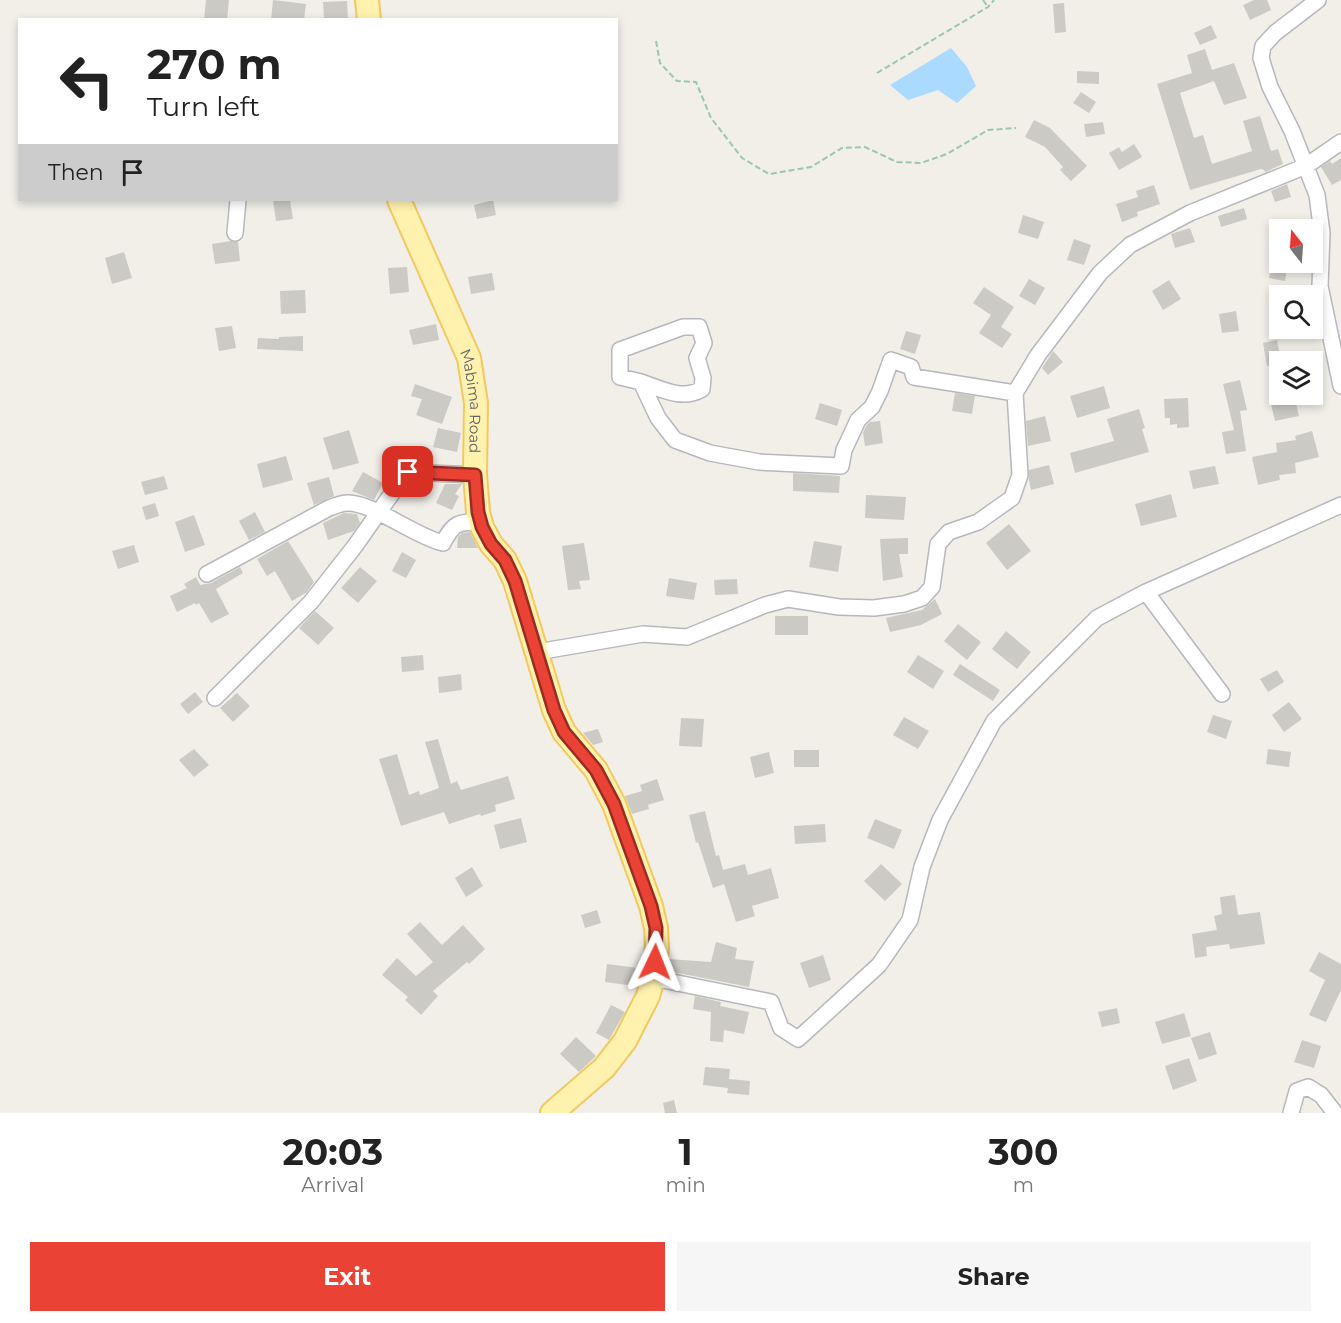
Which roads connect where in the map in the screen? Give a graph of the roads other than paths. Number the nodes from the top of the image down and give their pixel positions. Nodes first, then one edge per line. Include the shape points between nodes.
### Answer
1 (367, 0) edge
2 (1318, 0) edge
3 (369, 18) edge
4 (1341, 142) edge
5 (1306, 166) junction
6 (238, 201) edge
7 (399, 201) edge
8 (235, 234) dead end
9 (641, 382) junction
10 (1341, 386) edge
11 (1015, 393) junction
12 (475, 475) junction
13 (1341, 504) edge
14 (378, 513) junction
15 (481, 522) junction
16 (207, 574) dead end
17 (1146, 592) junction
18 (537, 652) junction
19 (1222, 694) dead end
20 (215, 698) dead end
21 (653, 978) junction
22 (552, 1113) edge
23 (1291, 1113) edge
24 (1335, 1113) edge

1 - 3 main road
2 - 5 street via 1275,33 1263,46 1261,57 1269,87
4 - 5 street
5 - 10 street via 1317,195 1322,233 1320,286
5 - 11 street via 1190,213 1130,245 1100,273 1038,355
6 - 8 street
7 - 12 main road, Mabima Road via 469,358 476,403
9 - 9 street via 691,396 702,389 698,357 704,343 699,327 683,327 620,350 620,377
9 - 11 street via 658,418 675,440 710,453 759,462 840,466 858,420 872,407 891,360 911,366 914,377
11 - 18 street via 1020,475 1012,498 978,522 949,532 938,544 932,587 922,598 874,608 788,599 687,637 643,634
12 - 14 street via 408,472
12 - 15 main road, Mabima Road
13 - 17 street
14 - 15 street via 429,540 443,543 459,522
14 - 16 street via 361,504 345,502
14 - 20 street via 311,602
15 - 18 main road, Mabima Road via 515,581
17 - 19 street
17 - 21 street via 1096,618 994,721 940,820 922,867 910,920 879,965 798,1039 781,1028 771,1002
18 - 21 main road, Mabima Road via 564,732 596,770 614,804 637,866 656,928
21 - 22 main road, Mabima Road via 648,996 618,1053
23 - 24 street via 1297,1092 1308,1087 1321,1095

